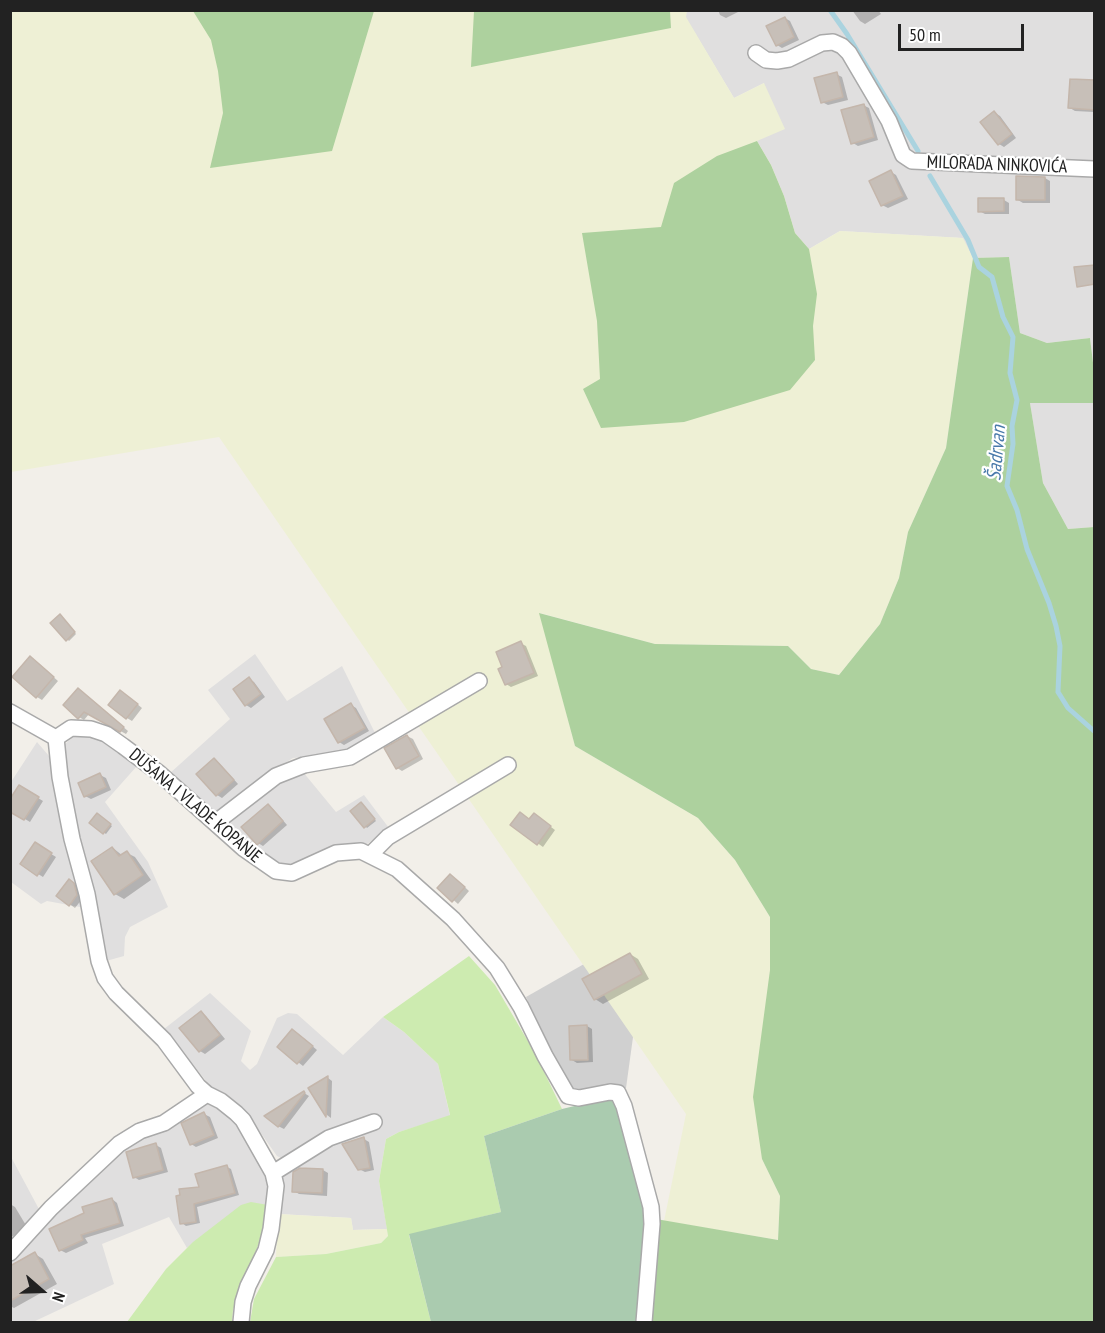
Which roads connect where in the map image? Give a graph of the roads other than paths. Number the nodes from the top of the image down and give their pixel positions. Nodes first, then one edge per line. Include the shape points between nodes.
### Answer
1 (756, 53) dead end
2 (1095, 169) edge
3 (479, 681) dead end
4 (10, 712) edge
5 (56, 738) junction
6 (508, 765) dead end
7 (214, 823) junction
8 (370, 855) junction
9 (207, 1094) junction
10 (374, 1122) dead end
11 (273, 1173) junction
12 (10, 1253) edge
13 (241, 1323) edge
14 (644, 1323) edge

1 - 2 street, MILORADA NINKOVIĆA via 777,61 822,43 842,46 889,121 903,155 912,161
3 - 7 street via 350,757 304,765 276,776
4 - 5 street
5 - 7 street, DUŠANA I VLADE KOPANJE via 71,728 106,734 159,773
5 - 9 street via 72,839 105,978 164,1040
6 - 8 street via 388,837
7 - 8 street, DUŠANA I VLADE KOPANJE via 267,867 284,873 306,868 336,853 361,851
8 - 14 street, DUŠANA I VLADE KOPANJE via 397,869 427,893 497,968 568,1096 618,1093 651,1207
9 - 11 street via 243,1120
9 - 12 street via 164,1123 118,1144
10 - 11 street via 329,1138
11 - 13 street via 276,1186 271,1229 266,1250 248,1286

